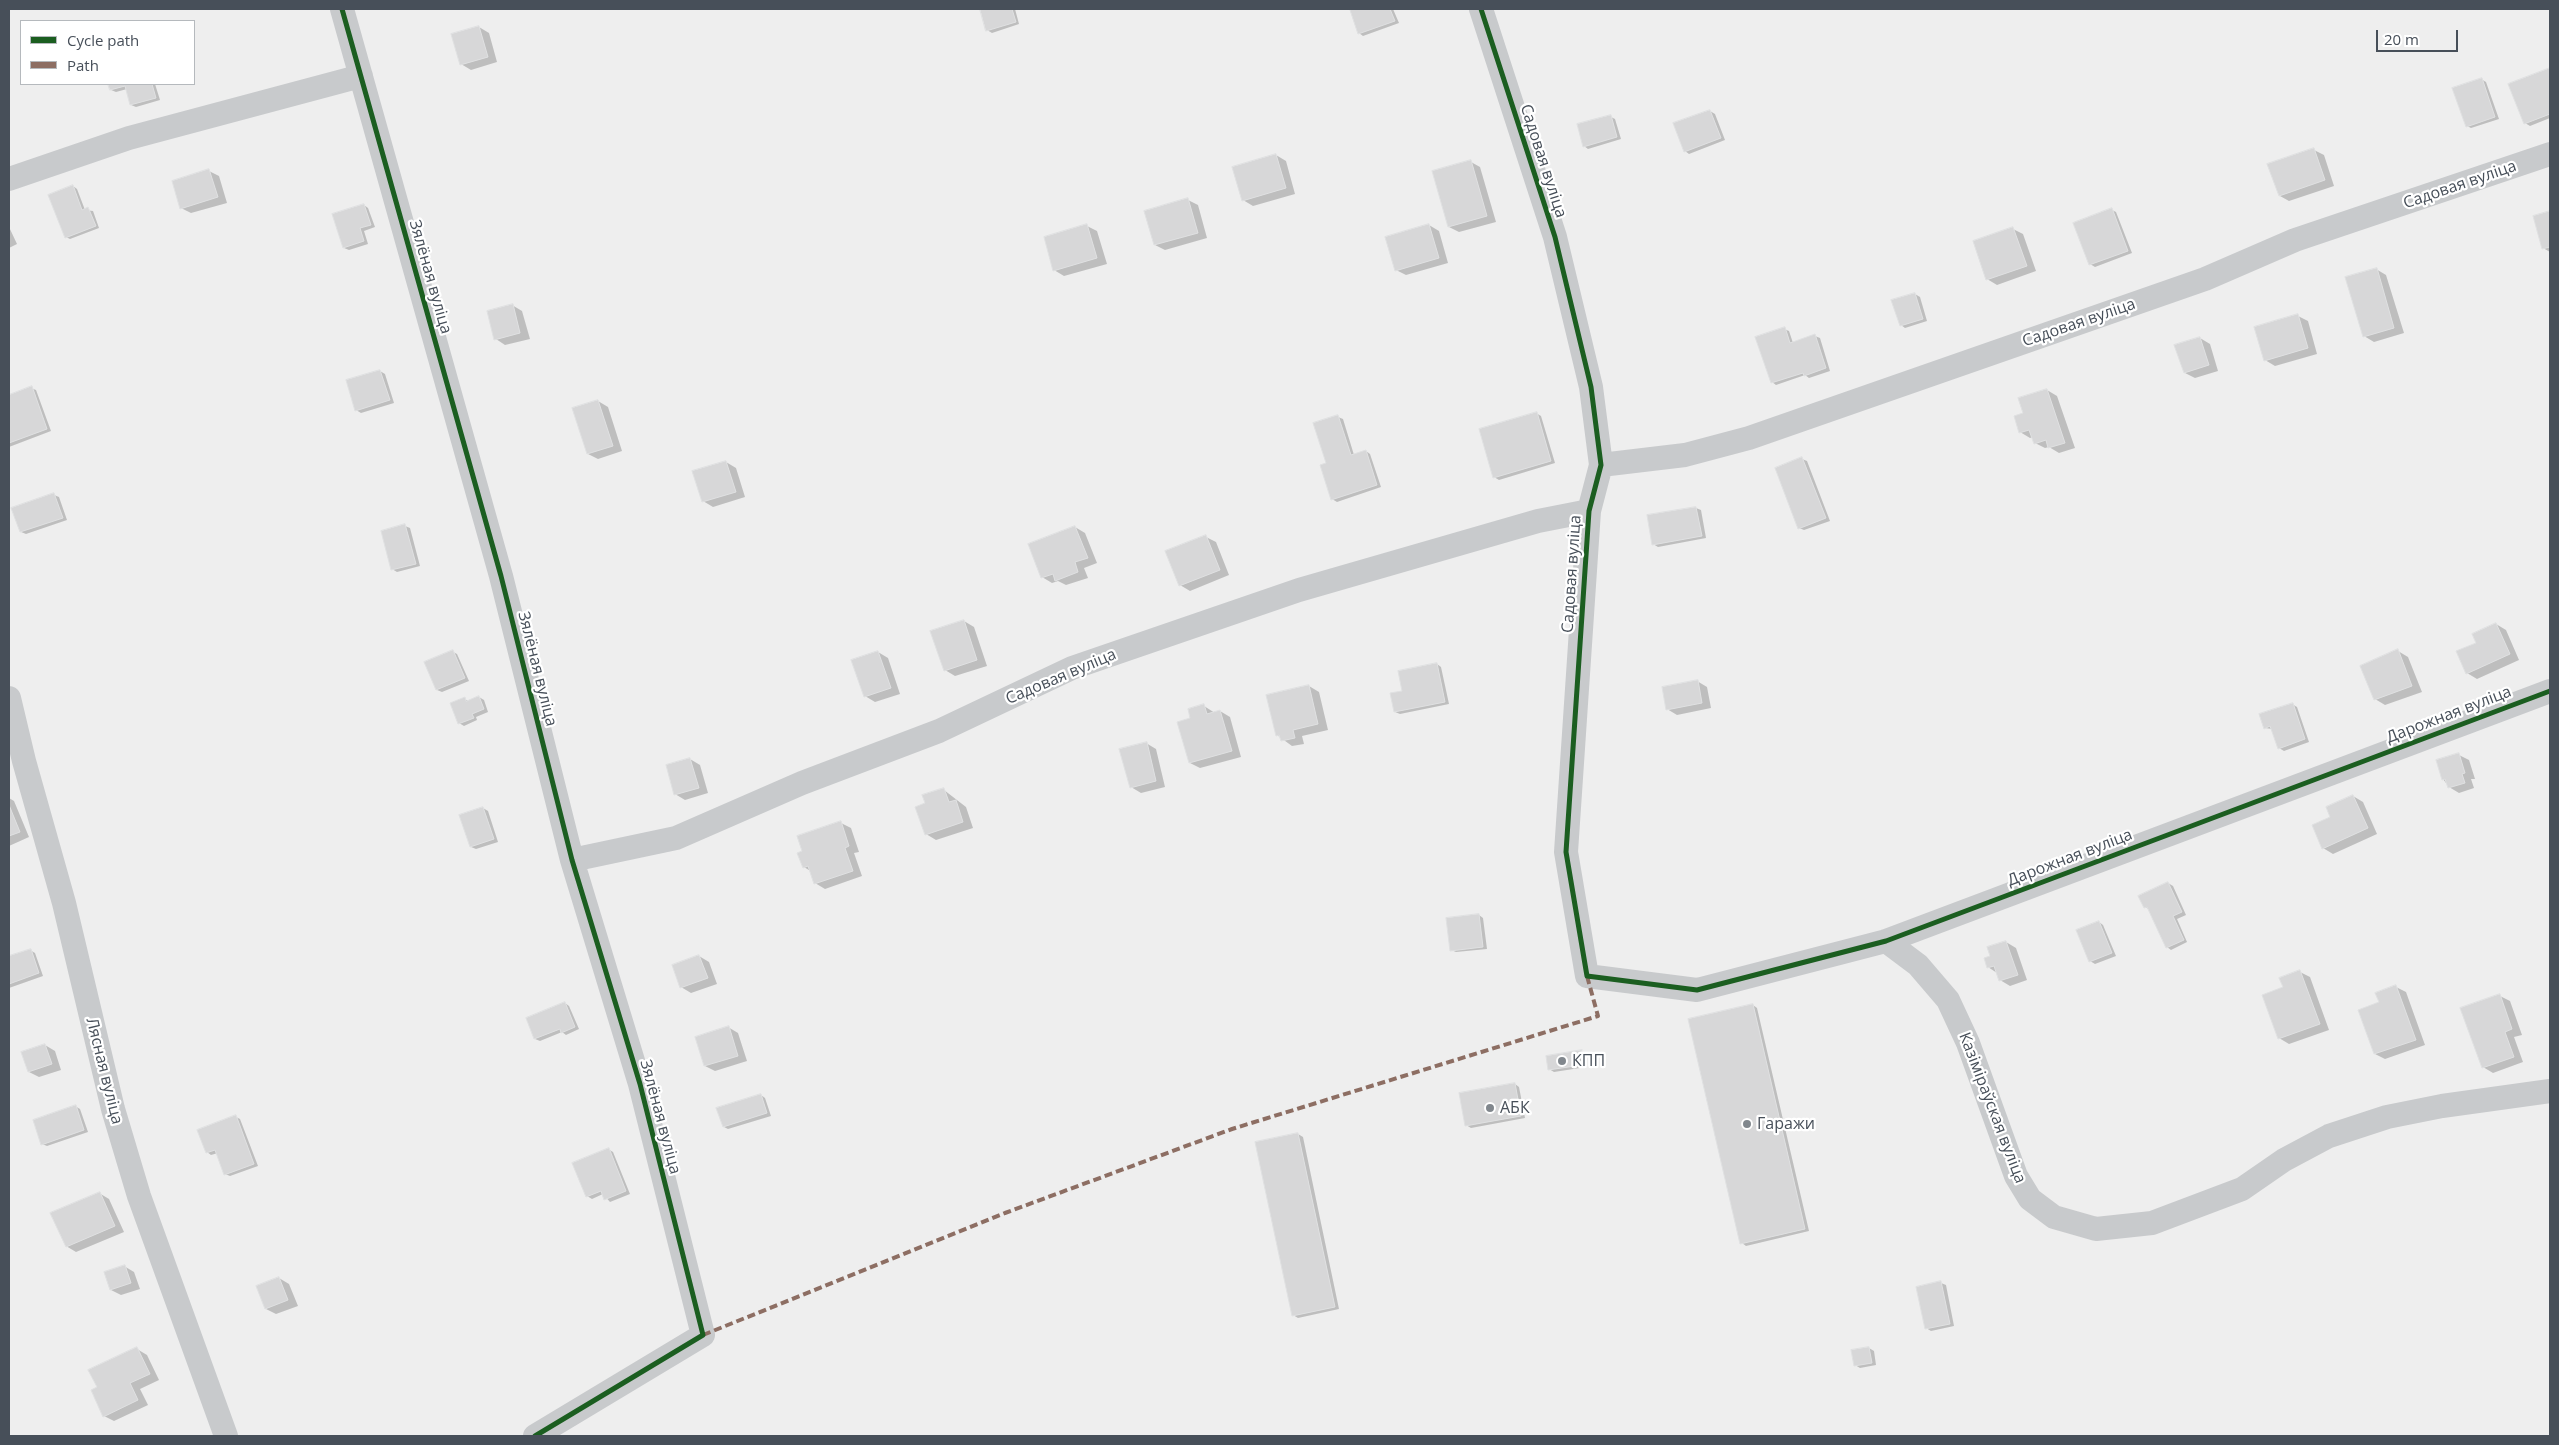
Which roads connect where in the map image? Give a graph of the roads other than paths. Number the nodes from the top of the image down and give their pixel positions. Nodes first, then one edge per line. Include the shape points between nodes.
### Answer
1 (342, 9) edge
2 (1481, 9) edge
3 (361, 76) junction
4 (2550, 154) edge
5 (9, 179) edge
6 (1601, 465) junction
7 (1588, 511) junction
8 (2550, 691) edge
9 (9, 698) edge
10 (572, 860) junction
11 (1886, 941) junction
12 (1587, 976) joint
13 (2550, 1091) edge
14 (226, 1436) edge
15 (535, 1436) edge

1 - 3 street, Зялёная вуліца
2 - 6 street, Садовая вуліца via 1555,237 1591,387
3 - 5 street via 129,138
3 - 10 street, Зялёная вуліца via 501,576
4 - 6 street, Садовая вуліца via 2295,240 2205,279 1749,438 1685,455
6 - 7 street, Садовая вуліца
7 - 10 street, Садовая вуліца via 1538,521 1299,590 1072,668 939,731 802,783 676,838
7 - 12 street, Садовая вуліца via 1566,852
8 - 11 street, Дарожная вуліца
9 - 14 street, Лясная вуліца via 64,903 112,1109 139,1196
10 - 15 street, Зялёная вуліца via 640,1084 703,1335
11 - 12 street, Дарожная вуліца via 1697,990
11 - 13 street, Казіміраўская вуліца via 1918,965 1948,1000 1968,1043 2016,1176 2030,1200 2054,1218 2096,1229 2152,1223 2242,1189 2284,1160 2329,1136 2387,1117

